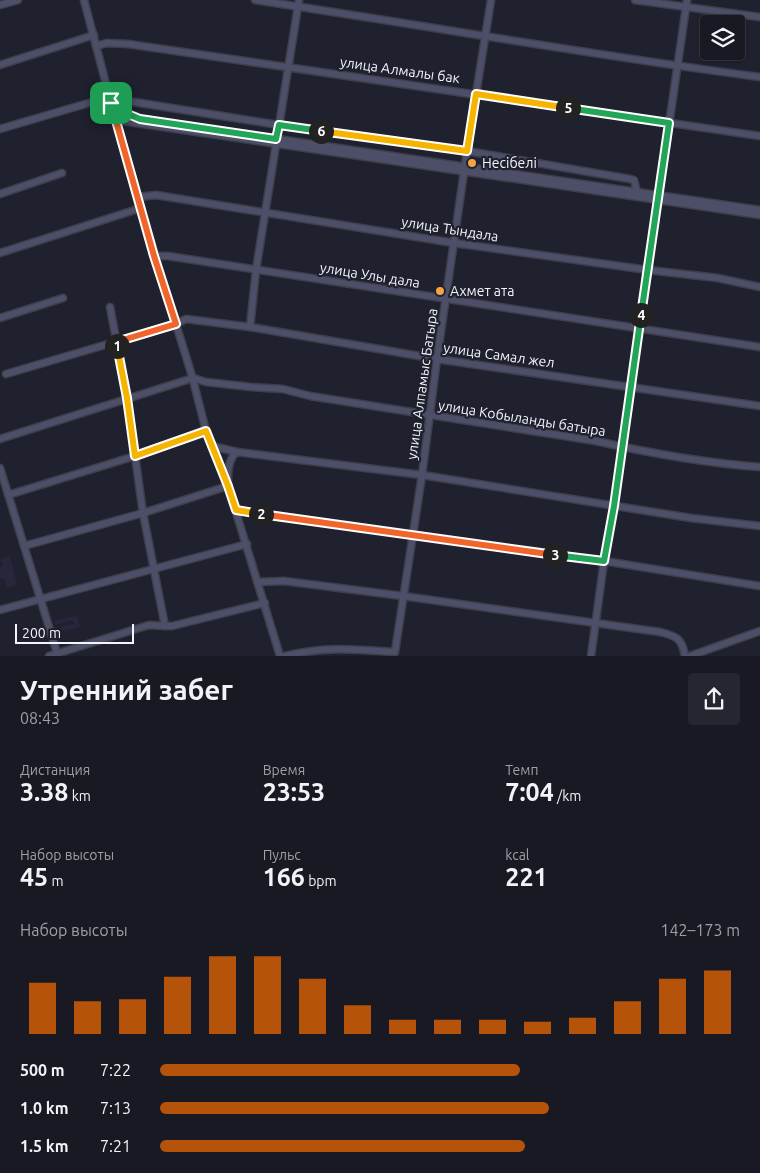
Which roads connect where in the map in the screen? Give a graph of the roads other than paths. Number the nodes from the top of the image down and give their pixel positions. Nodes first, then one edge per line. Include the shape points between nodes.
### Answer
1 (18, 0) edge
2 (84, 0) edge
3 (254, 0) edge
4 (491, 0) edge
5 (635, 0) edge
6 (687, 0) edge
7 (299, 3) edge
8 (0, 5) edge
9 (686, 8) junction
10 (760, 17) edge
11 (94, 35) junction
12 (485, 37) junction
13 (96, 46) junction
14 (0, 65) edge
15 (677, 66) junction
16 (288, 67) junction
17 (760, 77) edge
18 (476, 94) junction
19 (110, 101) junction
20 (115, 118) junction
21 (137, 121) junction
22 (669, 123) junction
23 (279, 125) junction
24 (0, 129) edge
25 (120, 133) junction
26 (760, 136) edge
27 (276, 141) junction
28 (467, 151) junction
29 (464, 169) junction
30 (62, 173) dead end
31 (637, 192) junction
32 (0, 194) edge
33 (138, 197) junction
34 (657, 197) junction
35 (141, 208) junction
36 (760, 210) edge
37 (267, 212) junction
38 (760, 215) edge
39 (454, 243) junction
40 (0, 253) edge
41 (154, 256) junction
42 (256, 270) junction
43 (648, 270) junction
44 (760, 287) edge
45 (63, 298) dead end
46 (446, 300) junction
47 (110, 307) dead end
48 (0, 318) edge
49 (176, 324) junction
50 (250, 327) junction
51 (639, 329) junction
52 (116, 342) junction
53 (760, 348) edge
54 (437, 359) junction
55 (6, 374) dead end
56 (193, 378) junction
57 (631, 387) junction
58 (127, 398) junction
59 (760, 406) edge
60 (430, 415) junction
61 (206, 431) junction
62 (0, 438) edge
63 (212, 446) junction
64 (622, 447) junction
65 (237, 452) junction
66 (135, 456) junction
67 (760, 467) edge
68 (0, 468) edge
69 (422, 475) junction
70 (228, 486) junction
71 (8, 495) junction
72 (614, 506) junction
73 (236, 510) junction
74 (143, 513) junction
75 (760, 526) edge
76 (413, 536) junction
77 (247, 544) junction
78 (24, 546) junction
79 (604, 561) junction
80 (155, 569) junction
81 (257, 582) junction
82 (760, 586) edge
83 (403, 596) junction
84 (41, 600) junction
85 (265, 603) junction
86 (0, 610) edge
87 (595, 624) junction
88 (169, 626) junction
89 (760, 631) edge
90 (58, 654) edge
91 (49, 656) edge
92 (280, 656) edge
93 (286, 656) edge
94 (591, 656) edge
95 (685, 656) edge
96 (690, 656) edge

1 - 8 street
2 - 11 street
3 - 7 street
4 - 12 street, улица Алпамыс Батыра
5 - 9 street
6 - 9 street
7 - 12 street
7 - 16 street
9 - 10 street
9 - 15 street
11 - 13 street
11 - 14 street
12 - 15 street
12 - 18 street, улица Алпамыс Батыра
13 - 16 street, улица Алмалы бак via 128,44
13 - 19 street
15 - 17 street
15 - 22 street
16 - 18 street, улица Алмалы бак
16 - 23 street
18 - 22 street, улица Алмалы бак
18 - 28 street, улица Алпамыс Батыра
19 - 20 street
19 - 21 street
19 - 23 street
19 - 24 street via 99,100
20 - 21 street
20 - 25 street
21 - 25 street via 124,126
21 - 27 street
22 - 26 street, улица Алмалы бак
22 - 34 street
23 - 27 street
23 - 28 street
25 - 33 street
27 - 29 street
27 - 37 street
28 - 29 street, улица Алпамыс Батыра
28 - 31 street via 634,180
29 - 31 street
29 - 34 street
29 - 39 street, улица Алпамыс Батыра
30 - 32 street
31 - 34 street
33 - 35 street
33 - 37 street, улица Тындала via 156,195
34 - 36 street
34 - 38 street
34 - 43 street
35 - 40 street
35 - 41 street
37 - 39 street, улица Тындала
37 - 42 street
39 - 43 street, улица Тындала
39 - 46 street, улица Алпамыс Батыра
41 - 42 street, улица Улы дала
41 - 49 street
42 - 46 street, улица Улы дала
42 - 50 street
43 - 44 street, улица Тындала via 718,278
43 - 51 street
45 - 48 street
46 - 51 street, улица Улы дала
46 - 54 street, улица Алпамыс Батыра
47 - 52 street
49 - 50 street, улица Самал жел via 186,319
49 - 52 street, улица Самал жел
49 - 56 street
50 - 54 street, улица Самал жел
51 - 53 street, улица Улы дала
51 - 57 street
52 - 55 street, улица Самал жел
52 - 58 street
54 - 57 street, улица Самал жел
54 - 60 street, улица Алпамыс Батыра
56 - 58 street
56 - 60 street, улица Кобыланды батыра via 283,389
56 - 61 street
57 - 59 street, улица Самал жел
57 - 64 street
58 - 62 street
58 - 66 street
60 - 64 street, улица Кобыланды батыра
60 - 69 street, улица Алпамыс Батыра
61 - 63 street
61 - 66 street
63 - 65 street
63 - 70 street
64 - 67 street, улица Кобыланды батыра
64 - 72 street
65 - 69 street
65 - 70 street via 229,463
66 - 71 street
66 - 74 street
68 - 71 street
69 - 72 street
69 - 76 street, улица Алпамыс Батыра
70 - 73 street
70 - 74 street
71 - 78 street
72 - 75 street
72 - 79 street
73 - 76 street
73 - 77 street
74 - 78 street
74 - 80 street
76 - 79 street
76 - 83 street, улица Алпамыс Батыра
77 - 80 street
77 - 81 street
78 - 84 street
79 - 82 street
79 - 87 street
80 - 84 street
80 - 88 street
81 - 83 street via 284,582
81 - 85 street
83 - 87 street
83 - 93 street, улица Алпамыс Батыра via 395,652 310,650
84 - 86 street
84 - 90 street
85 - 88 street
85 - 92 street
87 - 94 street
87 - 95 street via 675,636 684,646
88 - 90 street via 149,625
89 - 96 street
90 - 91 street

